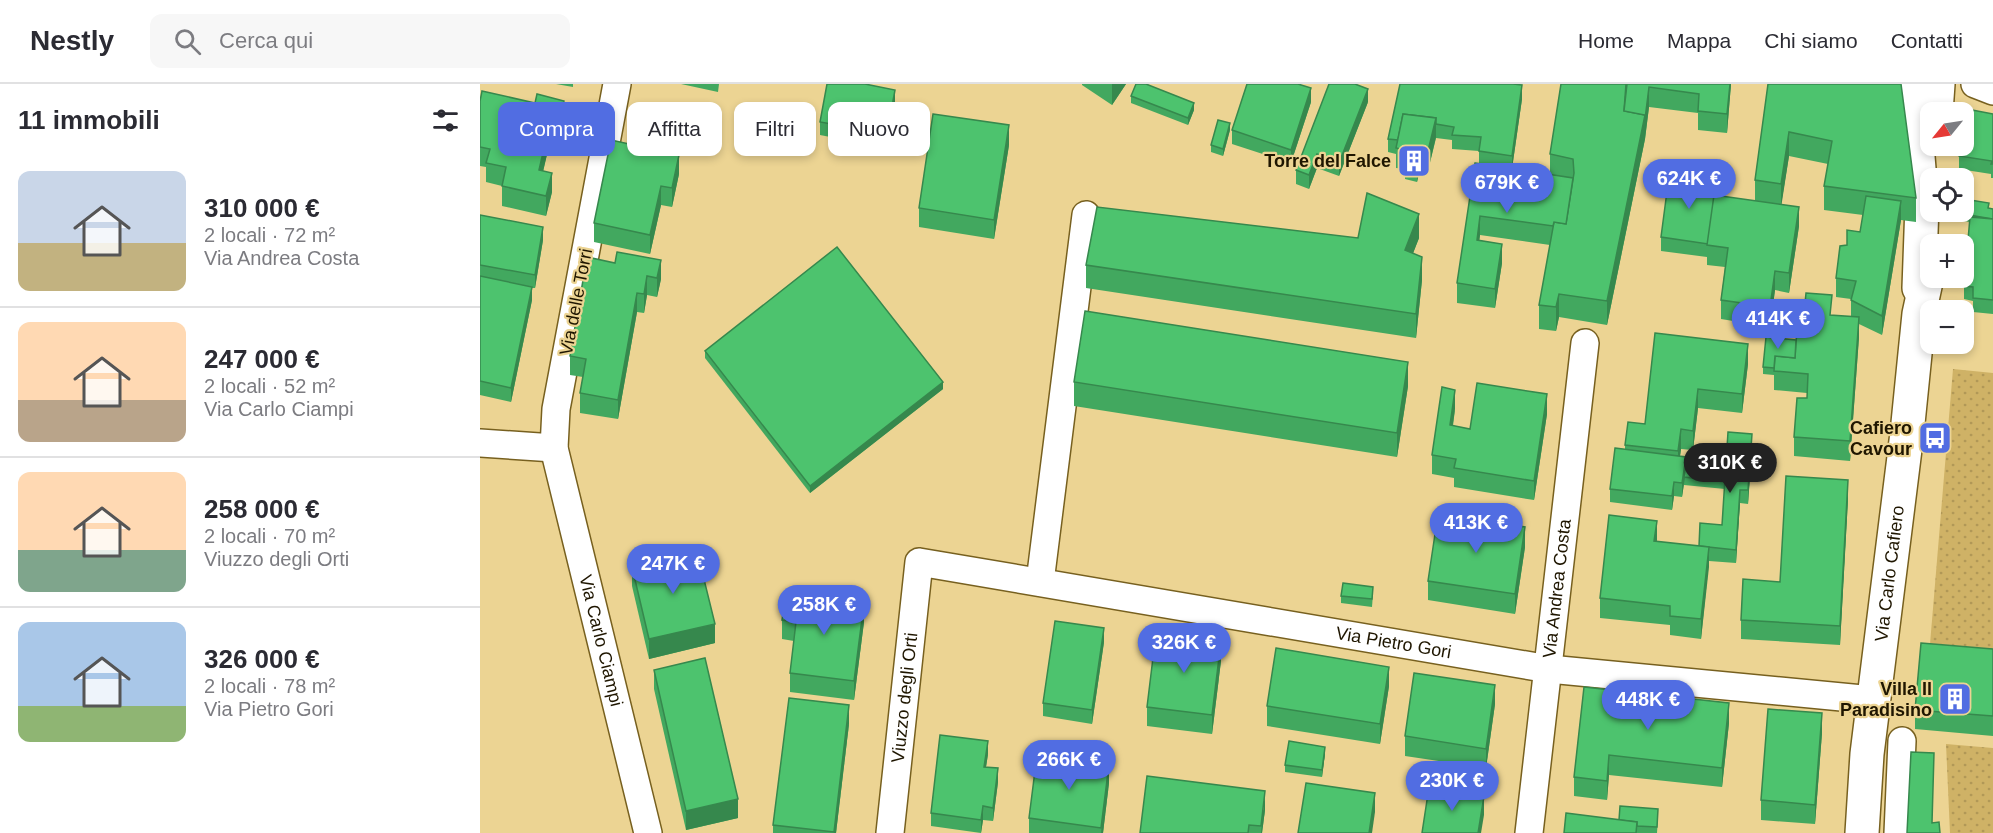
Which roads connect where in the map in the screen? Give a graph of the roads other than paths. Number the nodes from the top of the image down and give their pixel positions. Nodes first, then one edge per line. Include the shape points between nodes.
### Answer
1 (617, 84) edge
2 (1912, 84) edge
3 (1938, 84) edge
4 (1975, 84) edge
5 (1993, 91) edge
6 (1937, 102) edge
7 (1086, 215) dead end
8 (1925, 288) edge
9 (1919, 314) junction
10 (1585, 343) dead end
11 (480, 443) edge
12 (554, 448) junction
13 (919, 562) joint
14 (1040, 582) junction
15 (1549, 669) junction
16 (1873, 700) junction
17 (1902, 741) dead end
18 (648, 833) edge
19 (890, 833) edge
20 (1529, 833) edge
21 (1862, 833) edge
22 (1898, 833) edge

1 - 12 street, Via delle Torri via 556,409
2 - 9 main road, Via Carlo Cafiero via 1922,205
3 - 6 main road
4 - 5 street
7 - 14 street
8 - 9 main road, Via Carlo Cafiero
9 - 16 main road, Via Carlo Cafiero
10 - 15 street, Via Andrea Costa
11 - 12 street
12 - 18 street, Via Carlo Ciampi
13 - 14 street, Via Pietro Gori
13 - 19 street, Viuzzo degli Orti
14 - 15 street, Via Pietro Gori
15 - 16 street, Via Pietro Gori
15 - 20 street, Via Andrea Costa
16 - 21 main road, Via Carlo Cafiero
17 - 22 street

